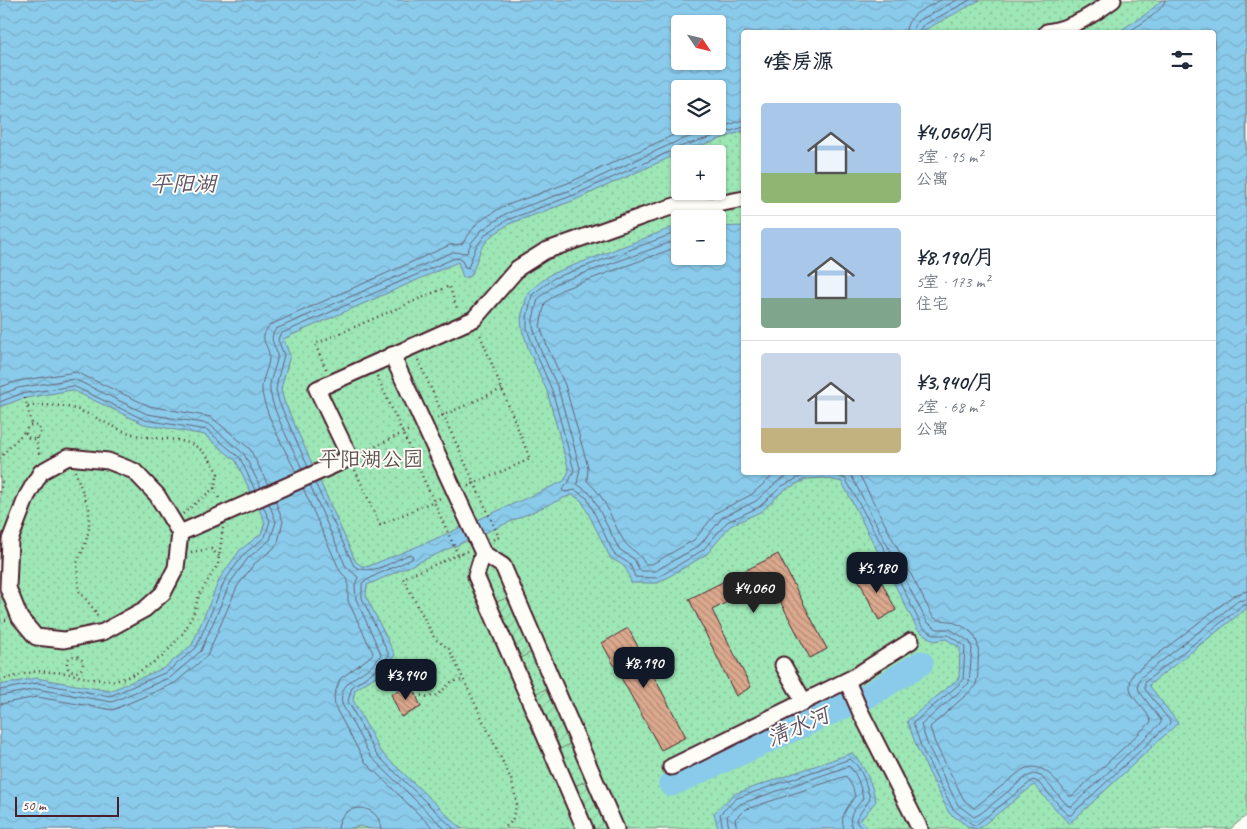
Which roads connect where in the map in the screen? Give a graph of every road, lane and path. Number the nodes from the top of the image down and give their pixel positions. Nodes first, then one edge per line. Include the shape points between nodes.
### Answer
1 (1113, 0) edge
2 (1059, 30) edge
3 (741, 200) edge
4 (468, 321) junction
5 (412, 346) junction
6 (392, 355) junction
7 (371, 365) junction
8 (332, 382) junction
9 (25, 398) dead end
10 (28, 406) junction
11 (32, 424) junction
12 (26, 431) junction
13 (36, 438) junction
14 (68, 457) junction
15 (350, 458) junction
16 (0, 459) edge
17 (43, 471) junction
18 (0, 477) edge
19 (475, 483) junction
20 (455, 492) junction
21 (0, 493) edge
22 (434, 501) junction
23 (222, 514) junction
24 (176, 527) junction
25 (481, 549) junction
26 (178, 555) junction
27 (458, 555) junction
28 (219, 556) junction
29 (103, 632) junction
30 (911, 641) dead end
31 (783, 665) dead end
32 (76, 674) junction
33 (0, 680) edge
34 (464, 680) junction
35 (847, 681) junction
36 (416, 695) dead end
37 (804, 702) junction
38 (671, 767) dead end
39 (503, 829) edge
40 (585, 829) edge
41 (616, 829) edge
42 (920, 829) edge

1 - 2 street via 1090,17
3 - 4 street via 712,205 681,204 545,252 518,268
4 - 5 street
4 - 8 path via 449,286 315,344
4 - 19 path via 530,459
5 - 6 street
5 - 19 path
6 - 7 street
6 - 20 street
7 - 8 street
7 - 22 path
8 - 15 street via 317,389
9 - 10 path
10 - 11 path
10 - 24 path via 55,405 80,410 116,429 196,446 211,460 218,474 214,488 186,512
11 - 12 path
11 - 13 path via 40,431
12 - 13 path via 28,438
12 - 16 path
13 - 17 path
14 - 17 street
14 - 24 street via 108,460 134,471 157,495
14 - 29 path via 89,509 89,529 77,563 79,591 96,612
15 - 22 path via 380,525
15 - 23 street
17 - 29 street via 27,496 10,540 8,588 20,618 36,637 64,640
18 - 21 path
19 - 20 path
19 - 25 path via 499,537
20 - 22 path
20 - 25 street
22 - 27 path
23 - 24 street
23 - 28 path
24 - 26 street
25 - 27 path
25 - 40 street via 476,576
25 - 41 street via 503,566
26 - 28 path via 211,549
26 - 29 street via 176,568 163,593 145,609
27 - 34 path via 403,578 435,639 449,649
28 - 32 path via 184,632 162,657 135,674 116,681
30 - 35 street
31 - 37 street
32 - 32 path via 67,665 74,656 83,662
32 - 33 path via 37,671
34 - 36 path via 452,681 438,695
34 - 39 path via 512,779 517,803 512,821
35 - 37 street
35 - 42 street
37 - 38 street

